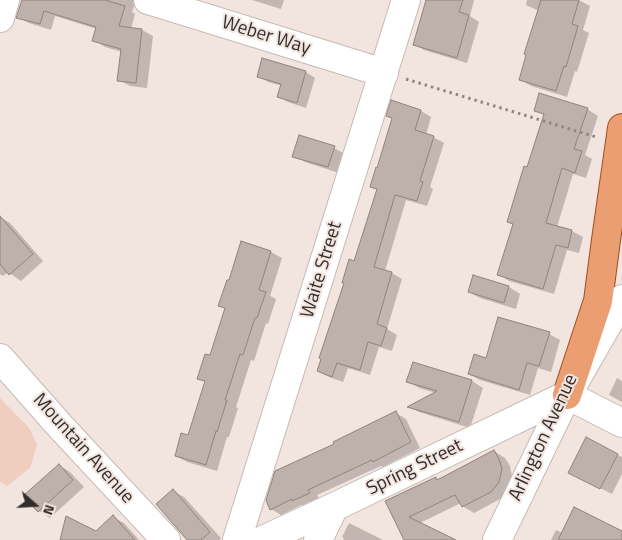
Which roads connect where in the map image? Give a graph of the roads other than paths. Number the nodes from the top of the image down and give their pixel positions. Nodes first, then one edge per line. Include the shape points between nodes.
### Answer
1 (5, 0) edge
2 (148, 0) edge
3 (406, 0) edge
4 (0, 18) edge
5 (384, 72) junction
6 (621, 136) edge
7 (622, 299) edge
8 (0, 358) edge
9 (568, 395) junction
10 (622, 423) edge
11 (334, 507) junction
12 (166, 540) edge
13 (237, 540) edge
14 (262, 540) edge
15 (318, 540) edge
16 (497, 540) edge

1 - 4 street
2 - 5 street, Weber Way
3 - 5 street, Waite Street
5 - 13 street, Waite Street
6 - 9 main road, Arlington Avenue via 598,301
7 - 9 street
8 - 12 street, Mountain Avenue
9 - 10 street
9 - 11 street, Spring Street
9 - 16 street, Arlington Avenue
11 - 14 street, Spring Street
11 - 15 street

